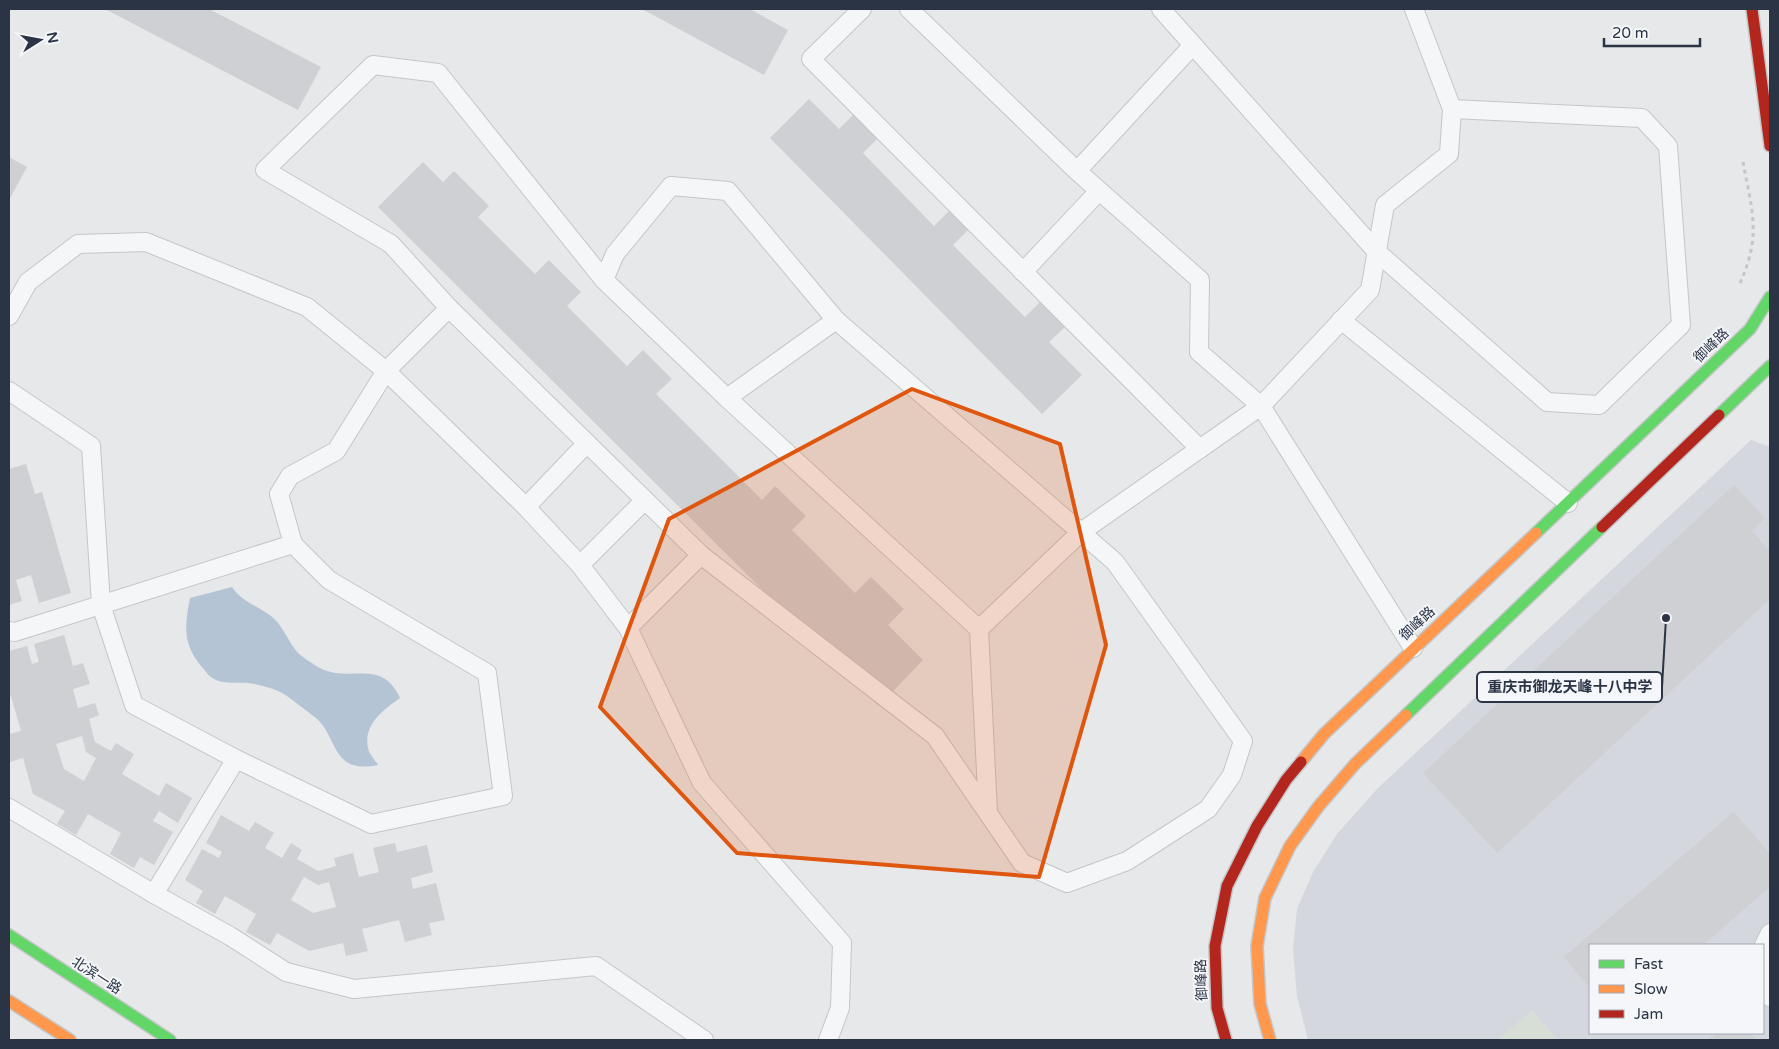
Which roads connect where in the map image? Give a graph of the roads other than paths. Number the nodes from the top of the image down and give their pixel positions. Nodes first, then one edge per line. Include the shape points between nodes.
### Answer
1 (862, 9) edge
2 (909, 9) edge
3 (1161, 9) edge
4 (1414, 9) edge
5 (1752, 9) edge
6 (1193, 45) junction
7 (1452, 109) junction
8 (1770, 146) edge
9 (1077, 171) junction
10 (1100, 191) junction
11 (1377, 252) junction
12 (1023, 272) junction
13 (604, 280) junction
14 (1770, 298) edge
15 (449, 308) junction
16 (9, 316) edge
17 (836, 320) junction
18 (1341, 320) junction
19 (1770, 322) edge
20 (1750, 329) junction
21 (1770, 366) edge
22 (386, 371) junction
23 (9, 391) edge
24 (726, 398) junction
25 (1261, 406) junction
26 (587, 443) junction
27 (1200, 449) junction
28 (645, 500) junction
29 (1568, 503) junction
30 (526, 507) junction
31 (1081, 532) junction
32 (293, 544) junction
33 (701, 556) junction
34 (580, 565) junction
35 (101, 605) junction
36 (628, 628) junction
37 (979, 629) junction
38 (9, 631) edge
39 (1413, 648) junction
40 (236, 759) junction
41 (9, 808) edge
42 (988, 813) junction
43 (154, 894) junction
44 (1770, 934) edge
45 (9, 935) edge
46 (1764, 945) edge
47 (1764, 974) edge
48 (1770, 997) edge
49 (9, 1001) edge
50 (70, 1040) edge
51 (170, 1040) edge
52 (704, 1040) edge
53 (828, 1040) edge
54 (1226, 1040) edge
55 (1270, 1040) edge

1 - 12 lane via 811,59
2 - 9 lane
3 - 6 lane
4 - 7 lane
5 - 8 street
6 - 9 lane
6 - 11 lane
7 - 11 lane via 1449,154 1386,205
7 - 11 lane via 1642,118 1668,146 1681,325 1599,405 1547,402
9 - 10 lane
10 - 12 lane
10 - 25 lane via 1200,280 1199,352
11 - 18 lane via 1370,290
12 - 27 lane
13 - 15 lane via 438,73 373,65 265,170 391,244
13 - 17 lane via 615,254 671,186 728,191
13 - 24 lane
14 - 20 street, 御峰路
15 - 22 lane
15 - 26 lane
16 - 22 lane via 28,282 78,244 146,242 307,307
17 - 24 lane
17 - 31 lane
18 - 25 lane
18 - 29 lane
19 - 20 street
20 - 29 street, 御峰路
21 - 55 street via 1355,764 1318,807 1290,846 1265,898 1256,946 1260,1004
22 - 30 lane
22 - 32 lane via 336,451 290,476 279,494
23 - 35 lane via 91,446
24 - 37 lane
25 - 27 lane
25 - 39 lane
26 - 28 lane
26 - 30 lane
27 - 31 lane
28 - 33 lane
28 - 34 lane
29 - 39 street, 御峰路
30 - 34 lane
31 - 37 lane
31 - 42 lane via 1115,562 1243,741 1232,775 1208,808 1127,861 1067,883 1022,863
32 - 35 lane
32 - 40 lane via 329,580 486,674 503,796 371,824
33 - 36 lane
33 - 42 lane via 935,736
34 - 36 lane
35 - 38 lane
35 - 40 lane via 134,705
36 - 53 lane via 702,783 842,943 840,1008
37 - 42 lane
39 - 54 street, 御峰路 via 1324,734 1286,780 1257,826 1227,886 1214,946 1217,1008
40 - 43 lane
41 - 43 lane
43 - 52 lane via 230,936 286,972 354,989 596,966
44 - 46 lane
45 - 51 street, 北滨一路
47 - 48 lane
49 - 50 street

